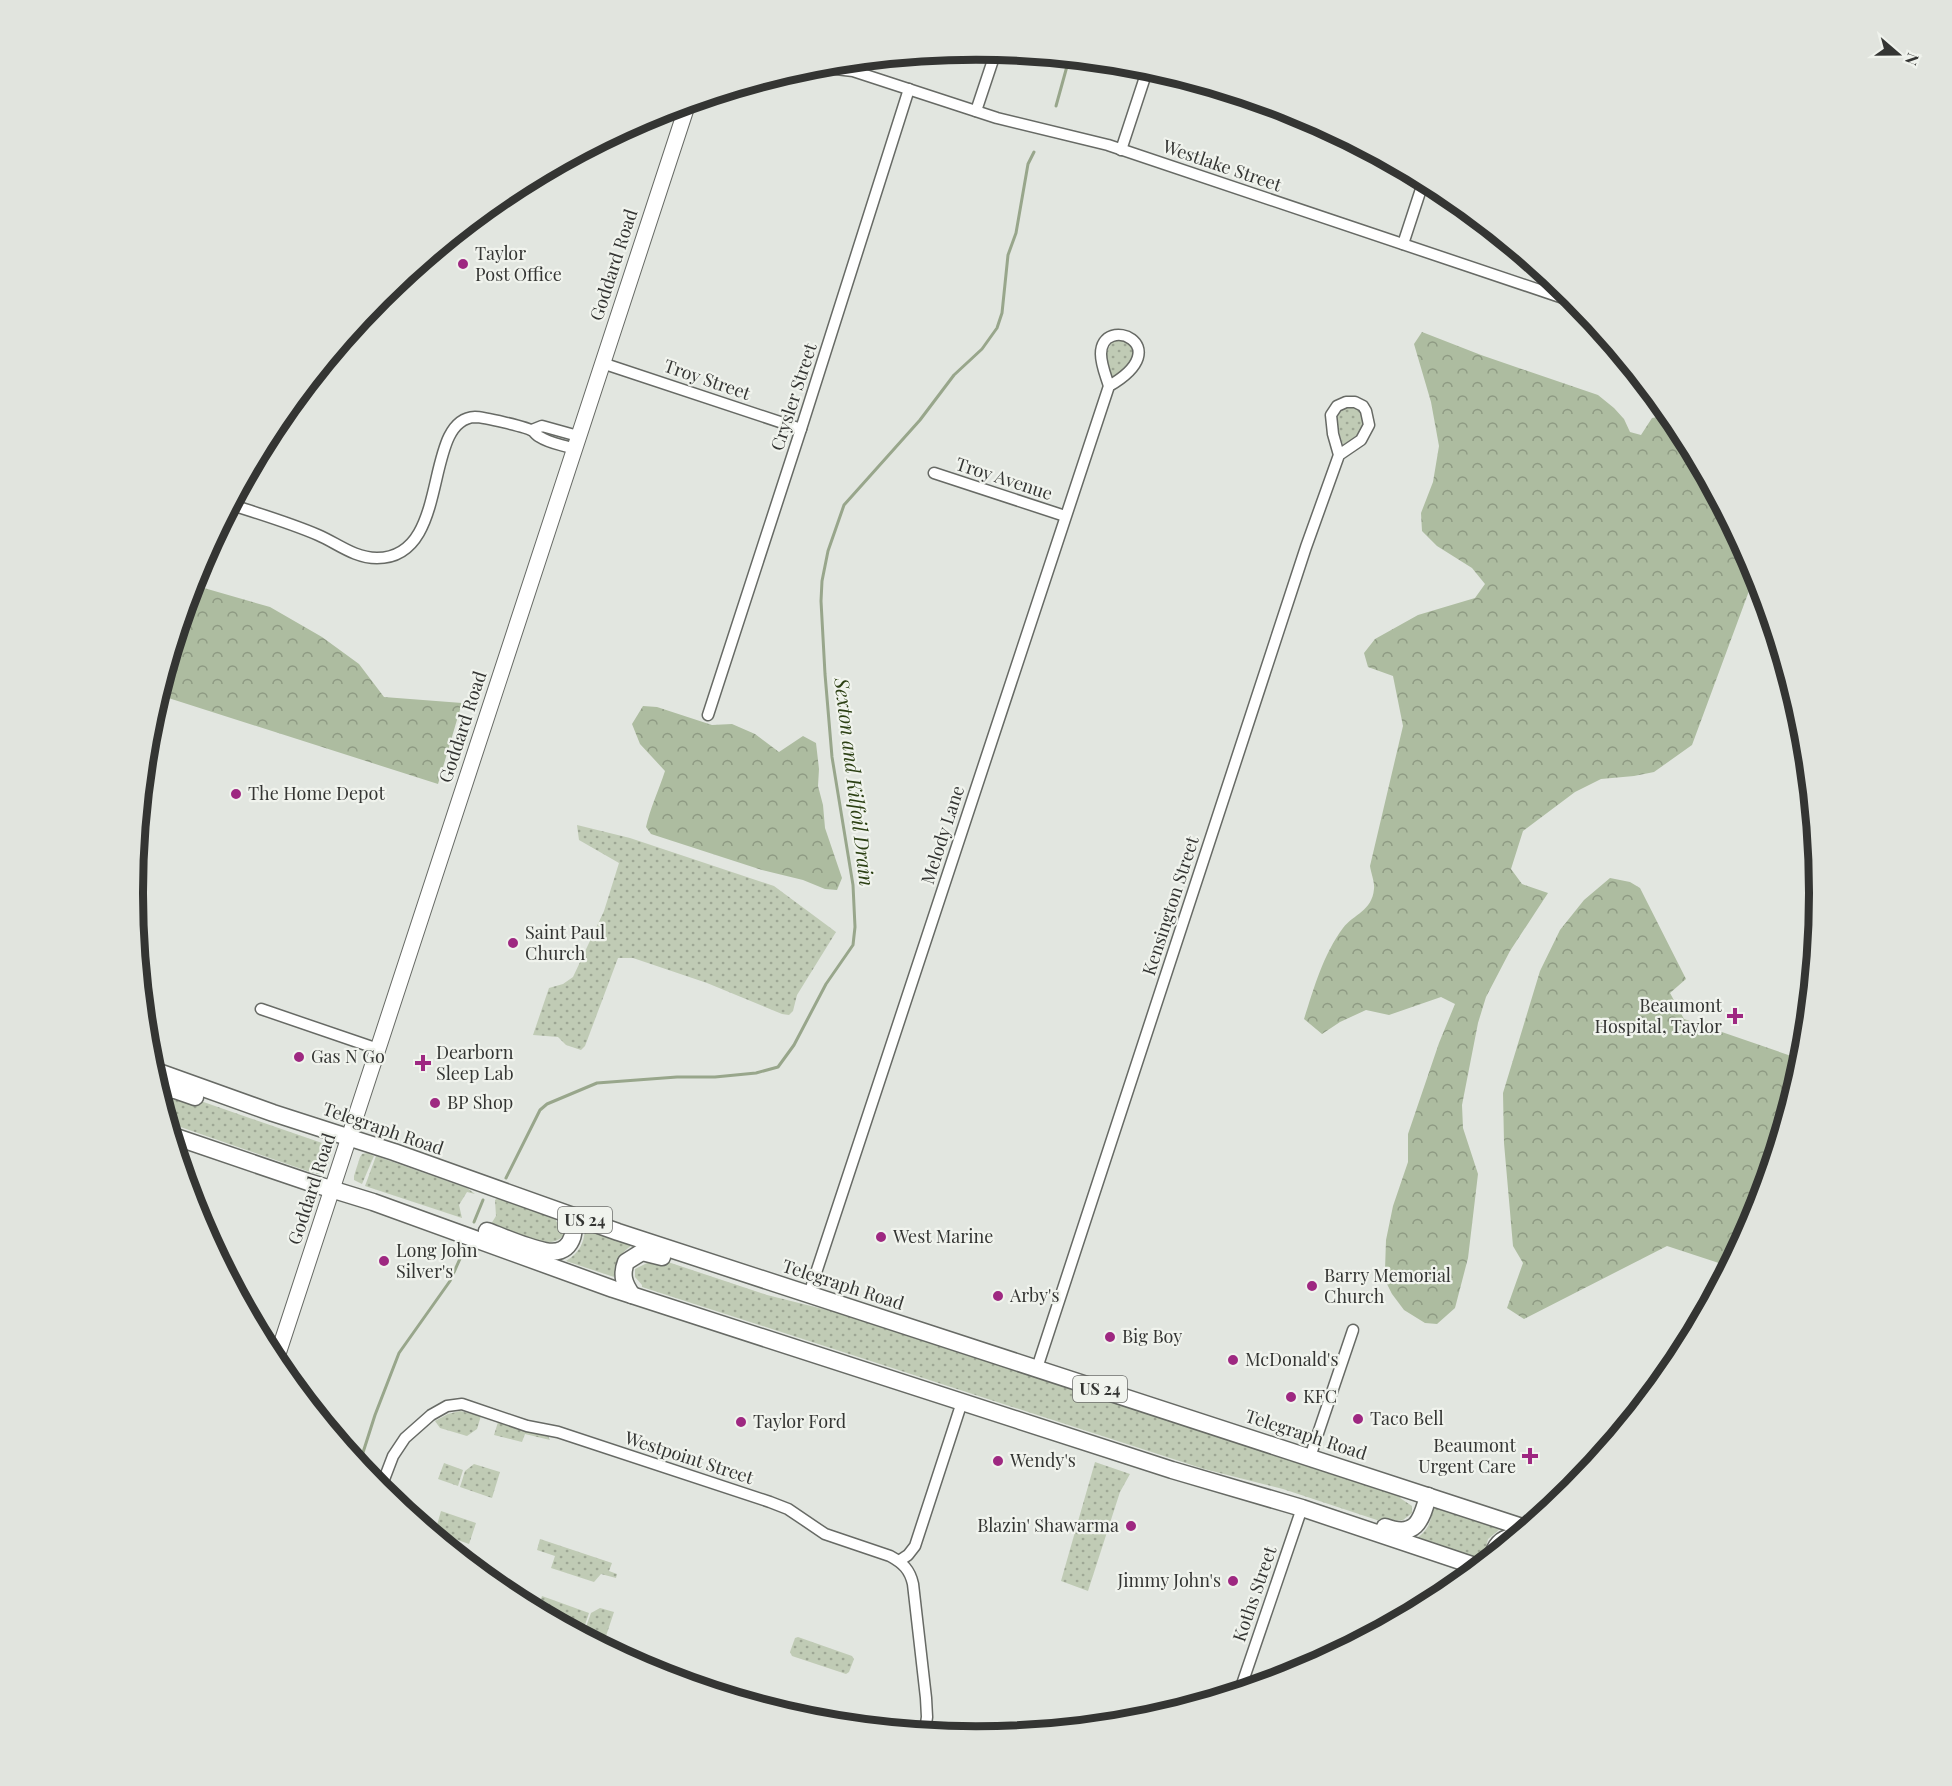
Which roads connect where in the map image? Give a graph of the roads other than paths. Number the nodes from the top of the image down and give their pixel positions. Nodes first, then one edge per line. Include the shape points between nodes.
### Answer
1 (993, 61) edge
2 (859, 68) edge
3 (1145, 77) edge
4 (909, 89) junction
5 (976, 111) junction
6 (685, 113) edge
7 (1121, 150) junction
8 (1421, 189) edge
9 (1402, 244) junction
10 (1556, 296) edge
11 (602, 363) junction
12 (1109, 386) junction
13 (801, 429) junction
14 (576, 443) junction
15 (1339, 455) junction
16 (934, 473) dead end
17 (238, 507) edge
18 (1065, 516) junction
19 (708, 715) dead end
20 (261, 1009) dead end
21 (378, 1049) junction
22 (163, 1073) edge
23 (167, 1090) edge
24 (319, 1128) junction
25 (349, 1138) junction
26 (180, 1139) edge
27 (333, 1190) junction
28 (364, 1199) junction
29 (571, 1216) junction
30 (809, 1294) junction
31 (632, 1295) junction
32 (835, 1302) junction
33 (1353, 1330) dead end
34 (280, 1351) edge
35 (1037, 1368) junction
36 (962, 1402) junction
37 (1310, 1457) junction
38 (384, 1479) edge
39 (1218, 1483) junction
40 (1428, 1496) junction
41 (1302, 1508) junction
42 (1517, 1525) edge
43 (899, 1561) junction
44 (1469, 1564) edge
45 (1243, 1682) edge
46 (926, 1724) edge

1 - 5 street
2 - 4 street, Westlake Street
3 - 7 street
4 - 5 street, Westlake Street
4 - 13 street, Crysler Street
5 - 7 street, Westlake Street
6 - 11 main road, Goddard Road
7 - 9 street, Westlake Street
8 - 9 street
9 - 10 street, Westlake Street
11 - 13 street, Troy Street
11 - 14 main road, Goddard Road
12 - 12 street via 1132,369 1139,352 1138,345 1121,334 1104,341 1101,352
12 - 18 street, Melody Lane
13 - 19 street, Crysler Street
14 - 17 street via 540,438 532,430 482,418 460,423 445,446 417,538 386,557 356,554 319,535
14 - 21 main road, Goddard Road
15 - 15 street via 1361,440 1369,425 1366,411 1355,402 1337,405 1331,414
15 - 35 street, Kensington Street via 1302,557
16 - 18 street, Troy Avenue
18 - 30 street, Melody Lane
20 - 21 street
21 - 25 main road, Goddard Road
22 - 24 main road, Telegraph Road / US 24
23 - 24 main road via 298,1132
24 - 25 main road, Telegraph Road / US 24
25 - 27 main road, Goddard Road
25 - 29 main road, Telegraph Road / US 24
26 - 27 main road
27 - 28 main road
27 - 34 main road, Goddard Road
28 - 29 main road via 378,1194 547,1252 570,1244 575,1225
28 - 31 main road
29 - 30 main road, Telegraph Road / US 24
30 - 32 main road, Telegraph Road / US 24
31 - 32 main road via 624,1283 623,1268 642,1252 768,1291
31 - 36 main road
32 - 35 main road, Telegraph Road / US 24
33 - 37 street
35 - 37 main road, Telegraph Road / US 24
36 - 39 main road
36 - 43 street via 915,1546
37 - 40 main road, Telegraph Road / US 24
38 - 43 street, Westpoint Street via 393,1456 413,1430 440,1410 462,1404 770,1502 788,1509 825,1534
39 - 40 main road via 1244,1483 1267,1489 1395,1531 1406,1531 1417,1524
39 - 41 main road
40 - 42 main road, Telegraph Road / US 24
41 - 44 main road
41 - 45 street, Koths Street
43 - 46 street via 909,1571 913,1584

